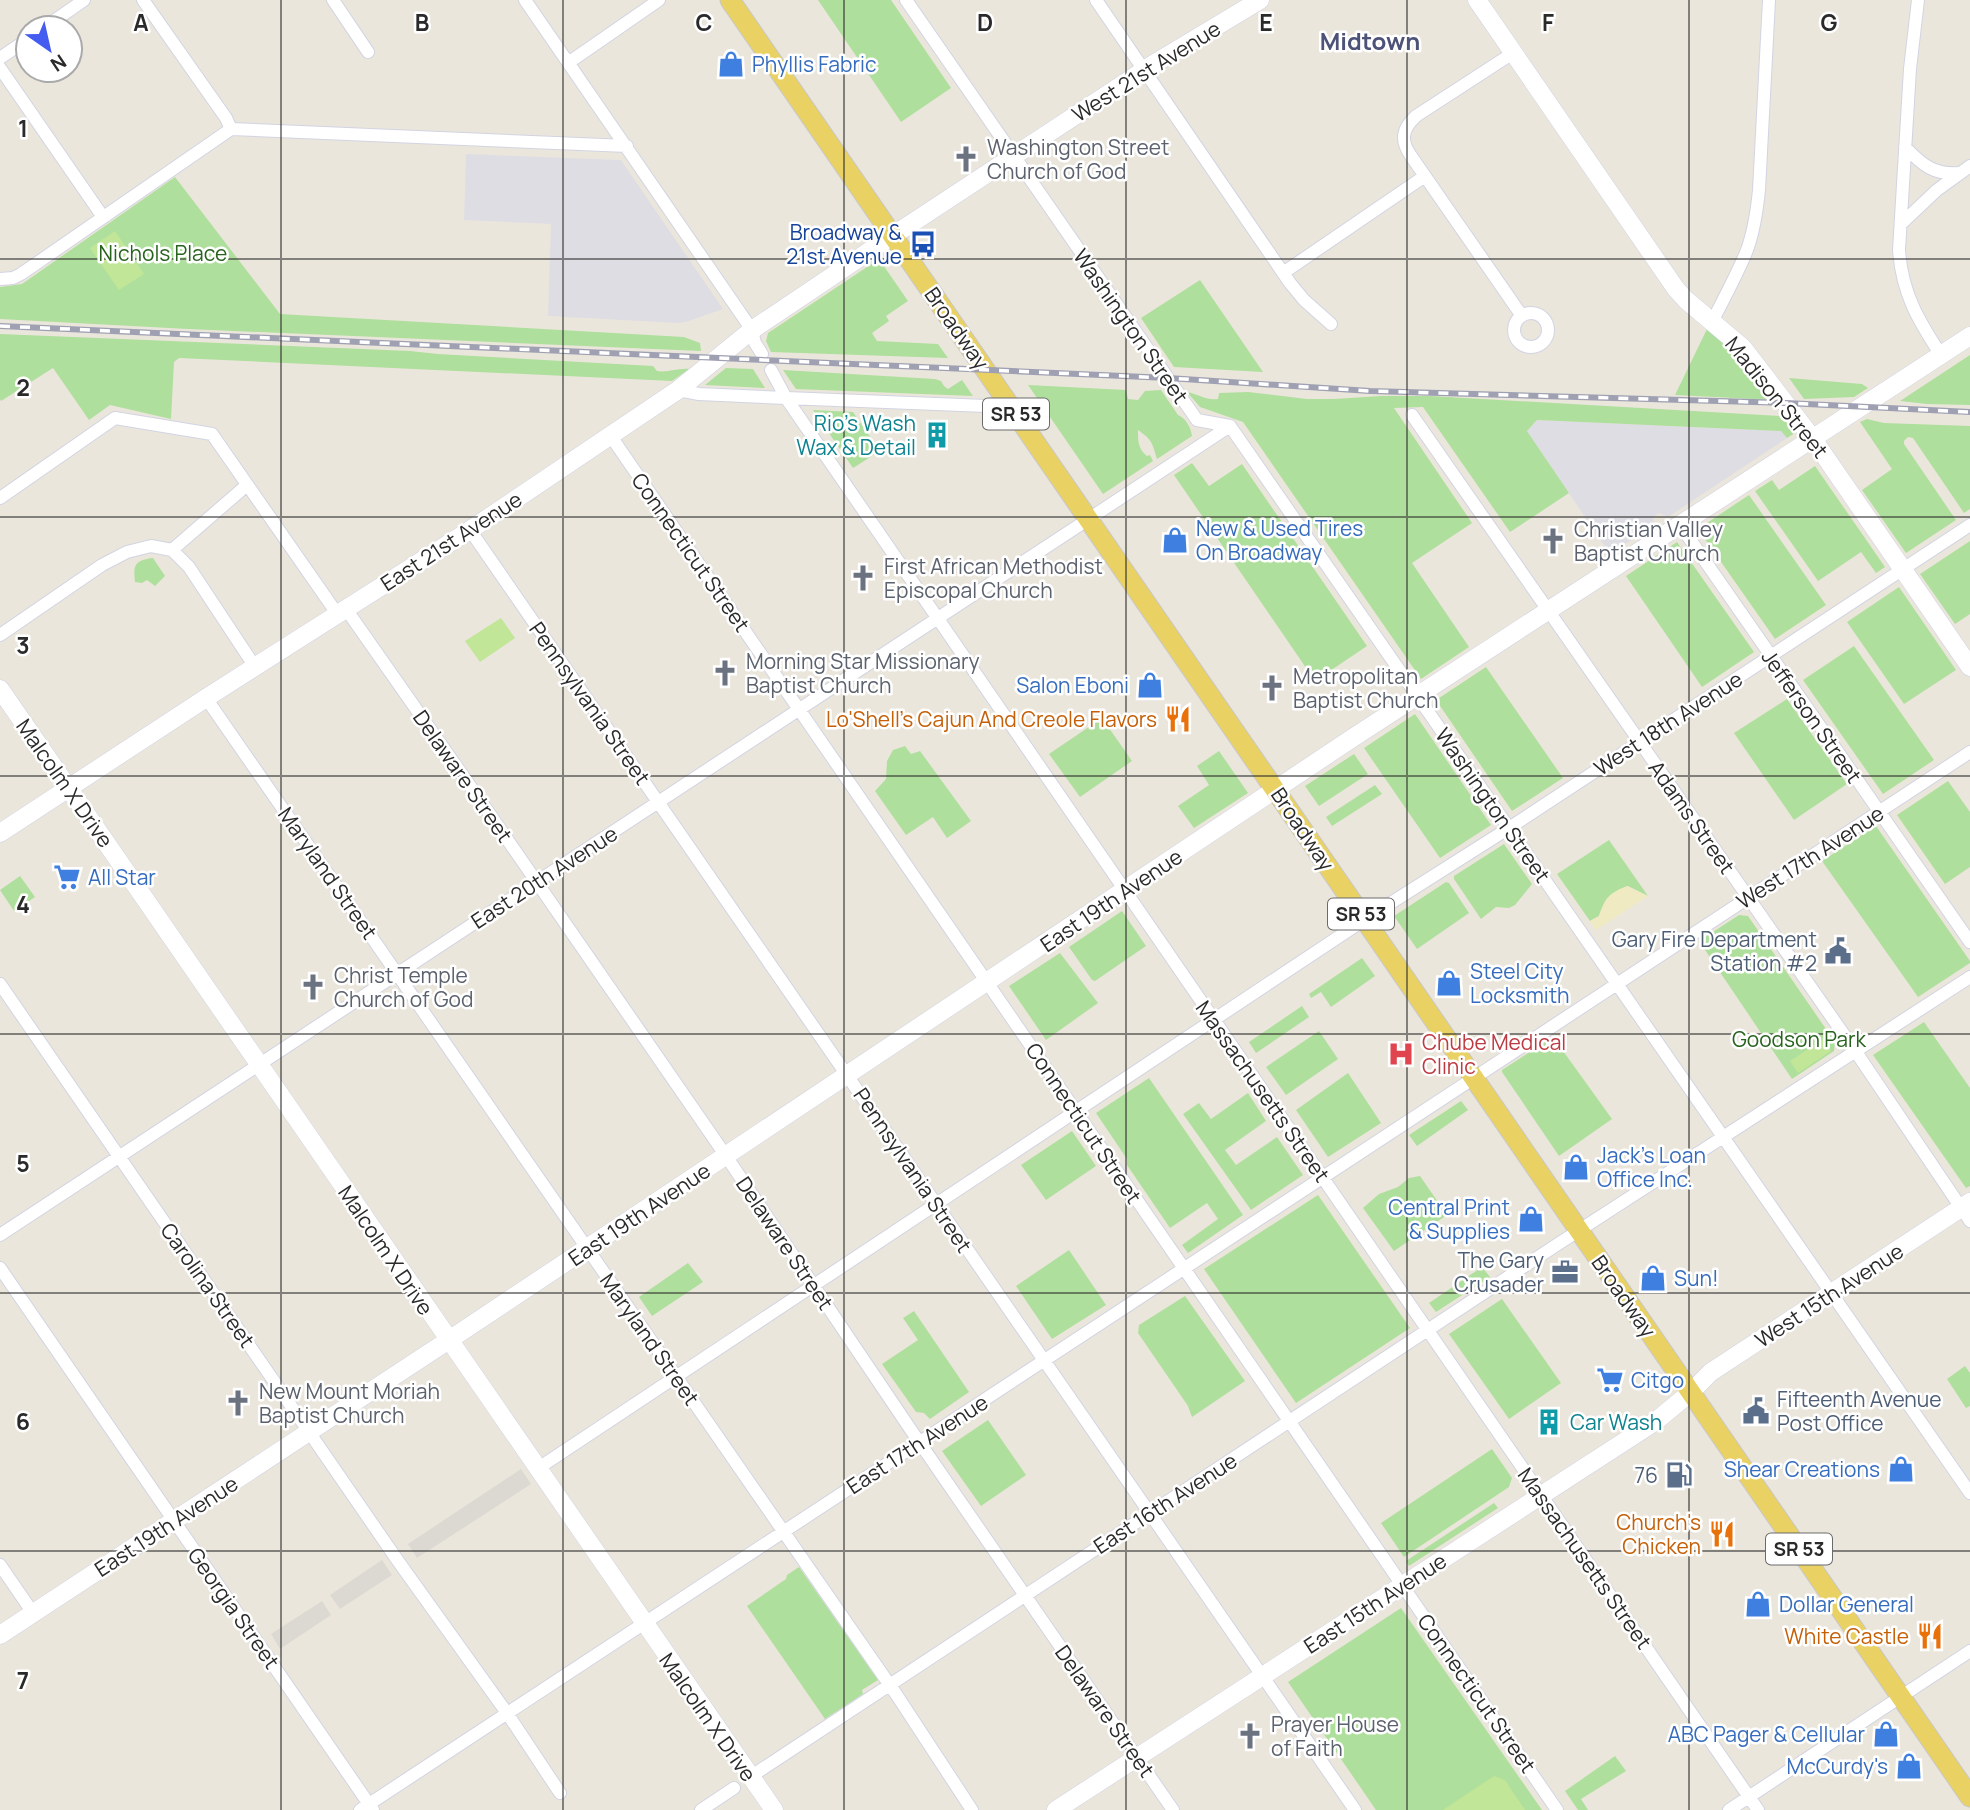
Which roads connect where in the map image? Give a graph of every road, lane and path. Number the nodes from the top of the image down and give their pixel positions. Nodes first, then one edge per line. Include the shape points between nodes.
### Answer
1 (84, 0) edge
2 (144, 0) edge
3 (333, 0) edge
4 (525, 0) edge
5 (659, 0) edge
6 (730, 0) edge
7 (906, 0) edge
8 (1096, 0) edge
9 (1260, 0) edge
10 (1477, 0) edge
11 (1769, 0) edge
12 (1918, 0) edge
13 (64, 14) edge
14 (369, 51) dead end
15 (1513, 53) junction
16 (568, 63) junction
17 (0, 68) edge
18 (1145, 70) junction
19 (231, 129) junction
20 (627, 146) junction
21 (1905, 147) junction
22 (1013, 156) junction
23 (1965, 169) edge
24 (1425, 176) junction
25 (103, 217) junction
26 (1901, 224) junction
27 (893, 236) junction
28 (1283, 274) junction
29 (6, 278) edge
30 (1522, 316) dead end
31 (1712, 322) junction
32 (1331, 324) dead end
33 (752, 330) junction
34 (1970, 336) edge
35 (762, 354) dead end
36 (1941, 355) junction
37 (771, 370) dead end
38 (678, 390) junction
39 (786, 398) junction
40 (1011, 407) junction
41 (1412, 415) dead end
42 (1230, 426) junction
43 (610, 435) junction
44 (1813, 439) junction
45 (247, 485) junction
46 (0, 498) edge
47 (1088, 519) junction
48 (1680, 525) junction
49 (1970, 525) edge
50 (470, 530) junction
51 (172, 550) junction
52 (1903, 569) junction
53 (342, 612) junction
54 (1549, 612) junction
55 (938, 618) junction
56 (0, 635) edge
57 (1770, 656) junction
58 (255, 667) junction
59 (1970, 667) edge
60 (0, 689) edge
61 (1418, 697) junction
62 (206, 698) junction
63 (799, 709) junction
64 (1640, 742) junction
65 (1970, 752) edge
66 (68, 788) junction
67 (1276, 790) junction
68 (658, 802) junction
69 (1879, 812) junction
70 (1509, 828) junction
71 (0, 833) edge
72 (536, 882) junction
73 (1126, 890) junction
74 (1748, 898) junction
75 (1364, 919) junction
76 (1970, 942) edge
77 (397, 973) junction
78 (1970, 977) edge
79 (988, 981) junction
80 (0, 984) edge
81 (1617, 984) junction
82 (1214, 1019) junction
83 (1856, 1052) junction
84 (259, 1064) junction
85 (848, 1074) junction
86 (1474, 1077) junction
87 (1076, 1111) junction
88 (1723, 1138) junction
89 (726, 1156) junction
90 (118, 1157) junction
91 (1322, 1177) junction
92 (936, 1204) junction
93 (1967, 1210) edge
94 (1579, 1230) junction
95 (0, 1235) edge
96 (587, 1248) junction
97 (0, 1268) edge
98 (1184, 1268) junction
99 (814, 1284) junction
100 (1831, 1293) junction
101 (1428, 1330) junction
102 (448, 1340) junction
103 (1044, 1360) junction
104 (676, 1376) junction
105 (1691, 1392) junction
106 (1289, 1421) junction
107 (310, 1432) junction
108 (919, 1442) junction
109 (537, 1469) junction
110 (1970, 1493) edge
111 (1541, 1495) junction
112 (1150, 1513) junction
113 (174, 1520) junction
114 (783, 1531) junction
115 (0, 1564) edge
116 (1402, 1585) junction
117 (1025, 1595) junction
118 (33, 1613) junction
119 (644, 1623) junction
120 (0, 1635) edge
121 (1970, 1651) edge
122 (1262, 1676) junction
123 (890, 1685) junction
124 (1900, 1696) junction
125 (507, 1713) junction
126 (1136, 1758) junction
127 (750, 1777) junction
128 (734, 1788) dead end
129 (560, 1793) dead end
130 (1749, 1797) junction
131 (1970, 1797) edge
132 (367, 1808) edge
133 (701, 1810) edge
134 (774, 1810) edge
135 (972, 1810) edge
136 (1056, 1810) edge
137 (1173, 1810) edge
138 (1355, 1810) edge
139 (1557, 1810) edge
140 (1729, 1810) edge
141 (1758, 1810) edge

1 - 13 street
2 - 19 street
3 - 14 street
4 - 16 street
5 - 16 street
6 - 27 main road, Broadway / SR 53
7 - 22 street, Washington Street
8 - 18 street
9 - 18 street, West 21st Avenue
10 - 15 street, Madison Street
11 - 31 street via 1755,218 1748,248
12 - 21 street
15 - 24 street via 1404,128 1406,149
15 - 31 street, Madison Street via 1676,289
16 - 20 street
17 - 25 street
18 - 22 street, West 21st Avenue
18 - 28 street
19 - 20 street
19 - 25 street
20 - 33 street
21 - 23 street via 1927,167 1947,174
21 - 26 street
22 - 27 street, West 21st Avenue
22 - 42 street, Washington Street via 1196,420
23 - 26 street
24 - 28 street
24 - 30 street
25 - 29 street via 37,264
26 - 36 street via 1899,250 1905,289
27 - 33 street, East 21st Avenue
27 - 40 main road, Broadway / SR 53
28 - 32 street
31 - 44 street, Madison Street via 1744,348
33 - 35 street
33 - 38 street, East 21st Avenue
34 - 36 street, East 19th Avenue
36 - 44 street, East 19th Avenue
37 - 39 street, Massachusetts Street
38 - 39 street
38 - 43 street, East 21st Avenue
39 - 40 street
39 - 55 street, Massachusetts Street
40 - 47 main road, Broadway / SR 53
41 - 54 street, Adams Street
42 - 47 street, East 20th Avenue
42 - 61 street, Washington Street
43 - 50 street, East 21st Avenue
43 - 63 street, Connecticut Street
44 - 48 street, East 19th Avenue
44 - 52 street, Madison Street
45 - 46 street, Delaware Street via 212,434 115,418
45 - 51 street
45 - 53 street, Delaware Street
47 - 55 street, East 20th Avenue
47 - 67 main road, Broadway / SR 53
48 - 54 street, East 19th Avenue
48 - 57 street, Jefferson Street
49 - 52 street, West 18th Avenue
50 - 53 street, East 21st Avenue
50 - 68 street, Pennsylvania Street
51 - 56 street via 151,546 127,552
51 - 58 street via 189,567
52 - 57 street, West 18th Avenue
52 - 59 street, Madison Street
53 - 58 street, East 21st Avenue
53 - 72 street, Delaware Street via 405,691
54 - 61 street, East 19th Avenue
54 - 64 street, Adams Street
55 - 63 street, East 20th Avenue
55 - 73 street, Massachusetts Street
57 - 64 street, West 18th Avenue
57 - 69 street, Jefferson Street
58 - 62 street, East 21st Avenue
60 - 66 street, Malcolm X Drive
61 - 67 street, East 19th Avenue
61 - 70 street, Washington Street
62 - 66 street, East 21st Avenue
62 - 77 street, Maryland Street
63 - 68 street, East 20th Avenue
63 - 79 street, Connecticut Street
64 - 70 street, West 18th Avenue
64 - 74 street, Adams Street
65 - 69 street, West 17th Avenue
66 - 71 street, East 21st Avenue
66 - 84 street, Malcolm X Drive
67 - 73 street, East 19th Avenue
67 - 75 main road, Broadway / SR 53
68 - 72 street, East 20th Avenue
68 - 85 street, Pennsylvania Street
69 - 74 street, West 17th Avenue
69 - 76 street, Jefferson Street
70 - 75 street, West 18th Avenue
70 - 81 street, Washington Street
72 - 77 street, East 20th Avenue
72 - 89 street, Delaware Street
73 - 79 street, East 19th Avenue
73 - 82 street, Massachusetts Street
74 - 81 street, West 17th Avenue
74 - 83 street, Adams Street
75 - 82 street, West 18th Avenue
75 - 86 main road, Broadway / SR 53
77 - 84 street, East 20th Avenue
77 - 96 street, Maryland Street
78 - 83 street, East 16th Avenue
79 - 85 street, East 19th Avenue
79 - 87 street, Connecticut Street
80 - 90 street, Carolina Street
81 - 86 street, West 17th Avenue
81 - 88 street, Washington Street
82 - 87 street, West 18th Avenue
82 - 91 street, Massachusetts Street
83 - 88 street, East 16th Avenue
83 - 93 street, Adams Street
84 - 90 street, East 20th Avenue
84 - 102 street, Malcolm X Drive
85 - 89 street, East 19th Avenue
85 - 92 street, Pennsylvania Street
86 - 91 street, East 17th Avenue
86 - 94 main road, Broadway / SR 53
87 - 92 street, West 18th Avenue
87 - 98 street, Connecticut Street
88 - 94 street, East 16th Avenue
88 - 100 street, Washington Street
89 - 96 street, East 19th Avenue
89 - 99 street, Delaware Street
90 - 95 street, East 20th Avenue
90 - 107 street, Carolina Street
91 - 98 street, East 17th Avenue
91 - 101 street, Massachusetts Street
92 - 99 street, West 18th Avenue
92 - 103 street, Pennsylvania Street
93 - 100 street, West 15th Avenue
94 - 101 street, East 16th Avenue
94 - 105 main road, Broadway / SR 53
96 - 102 street, East 19th Avenue
96 - 104 street, Maryland Street
97 - 113 street, Georgia Street
98 - 103 street, East 17th Avenue
98 - 106 street, Connecticut Street
99 - 104 street, West 18th Avenue
99 - 108 street, Delaware Street
100 - 105 street, West 15th Avenue via 1711,1372
100 - 110 street, Washington Street
101 - 106 street, East 16th Avenue
101 - 111 street, Massachusetts Street
102 - 107 street, East 19th Avenue
102 - 109 street, Malcolm X Drive
103 - 108 street, East 17th Avenue
103 - 112 street, Pennsylvania Street
104 - 109 street, West 18th Avenue
104 - 114 street, Maryland Street
105 - 111 street, East 15th Avenue via 1659,1419
105 - 124 main road, Broadway / SR 53
106 - 112 street, East 16th Avenue
106 - 116 street, Connecticut Street
107 - 113 street, East 19th Avenue
107 - 125 street, Carolina Street
108 - 114 street, East 17th Avenue
108 - 117 street, Delaware Street
109 - 119 street, Malcolm X Drive
111 - 116 street, East 15th Avenue
111 - 130 street, Massachusetts Street
112 - 117 street, East 16th Avenue
112 - 122 street, Pennsylvania Street
113 - 118 street, East 19th Avenue
113 - 132 street, Georgia Street
114 - 119 street, East 17th Avenue
114 - 123 street, Maryland Street
115 - 118 street
116 - 122 street, East 15th Avenue
116 - 139 street, Connecticut Street
117 - 123 street, East 16th Avenue
117 - 126 street, Delaware Street
118 - 120 street, East 19th Avenue
119 - 125 street, East 17th Avenue
119 - 127 street, Malcolm X Drive
121 - 124 street
122 - 126 street, East 15th Avenue
122 - 138 street, Pennsylvania Street
123 - 127 street, East 16th Avenue
123 - 135 street, Maryland Street
124 - 130 street
124 - 131 main road, Broadway / SR 53
125 - 129 street, Carolina Street
125 - 132 street, East 17th Avenue
126 - 136 street, East 15th Avenue
126 - 137 street, Delaware Street
127 - 134 street, Malcolm X Drive
128 - 133 street
130 - 140 street
130 - 141 street, Massachusetts Street

